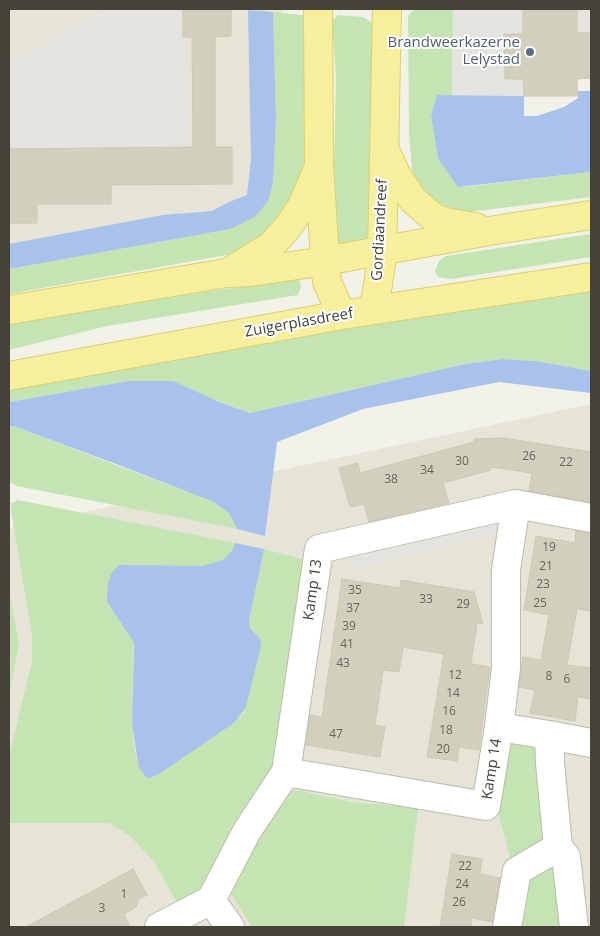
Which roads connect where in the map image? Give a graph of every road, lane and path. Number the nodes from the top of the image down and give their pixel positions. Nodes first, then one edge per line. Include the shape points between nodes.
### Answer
1 (318, 9) edge
2 (387, 9) edge
3 (385, 150) junction
4 (319, 165) junction
5 (591, 215) edge
6 (489, 231) junction
7 (382, 250) junction
8 (325, 261) junction
9 (226, 273) junction
10 (591, 277) edge
11 (9, 310) edge
12 (374, 310) junction
13 (342, 315) junction
14 (9, 376) edge
15 (516, 504) junction
16 (591, 518) edge
17 (499, 727) junction
18 (549, 735) junction
19 (591, 743) edge
20 (286, 772) junction
21 (558, 847) junction
22 (211, 900) junction
23 (159, 927) edge
24 (230, 927) edge
25 (507, 927) edge
26 (574, 927) edge

1 - 4 main road
2 - 3 main road, Gordiaandreef
3 - 6 main road, Gordiaandreef via 412,200 434,218
3 - 7 main road, Gordiaandreef
4 - 8 main road
4 - 9 main road via 301,208 287,228 271,246
5 - 6 main road
6 - 7 main road
7 - 8 main road
7 - 12 main road, Gordiaandreef
8 - 9 main road
8 - 13 main road via 327,282
9 - 11 main road
10 - 12 main road, Zuigerplasdreef
12 - 13 main road, Zuigerplasdreef
13 - 14 main road, Zuigerplasdreef
15 - 16 street, Kamp 13
15 - 17 street, Kamp 14 via 506,570 506,668
15 - 20 street, Kamp 13 via 319,549
17 - 18 street, Kamp 14
17 - 20 street, Kamp 14 via 486,806
18 - 19 street, Kamp 14
18 - 21 street
20 - 22 street, Kamp 13 via 247,831
21 - 25 street via 517,871
21 - 26 street via 566,857
22 - 23 street
22 - 24 street

